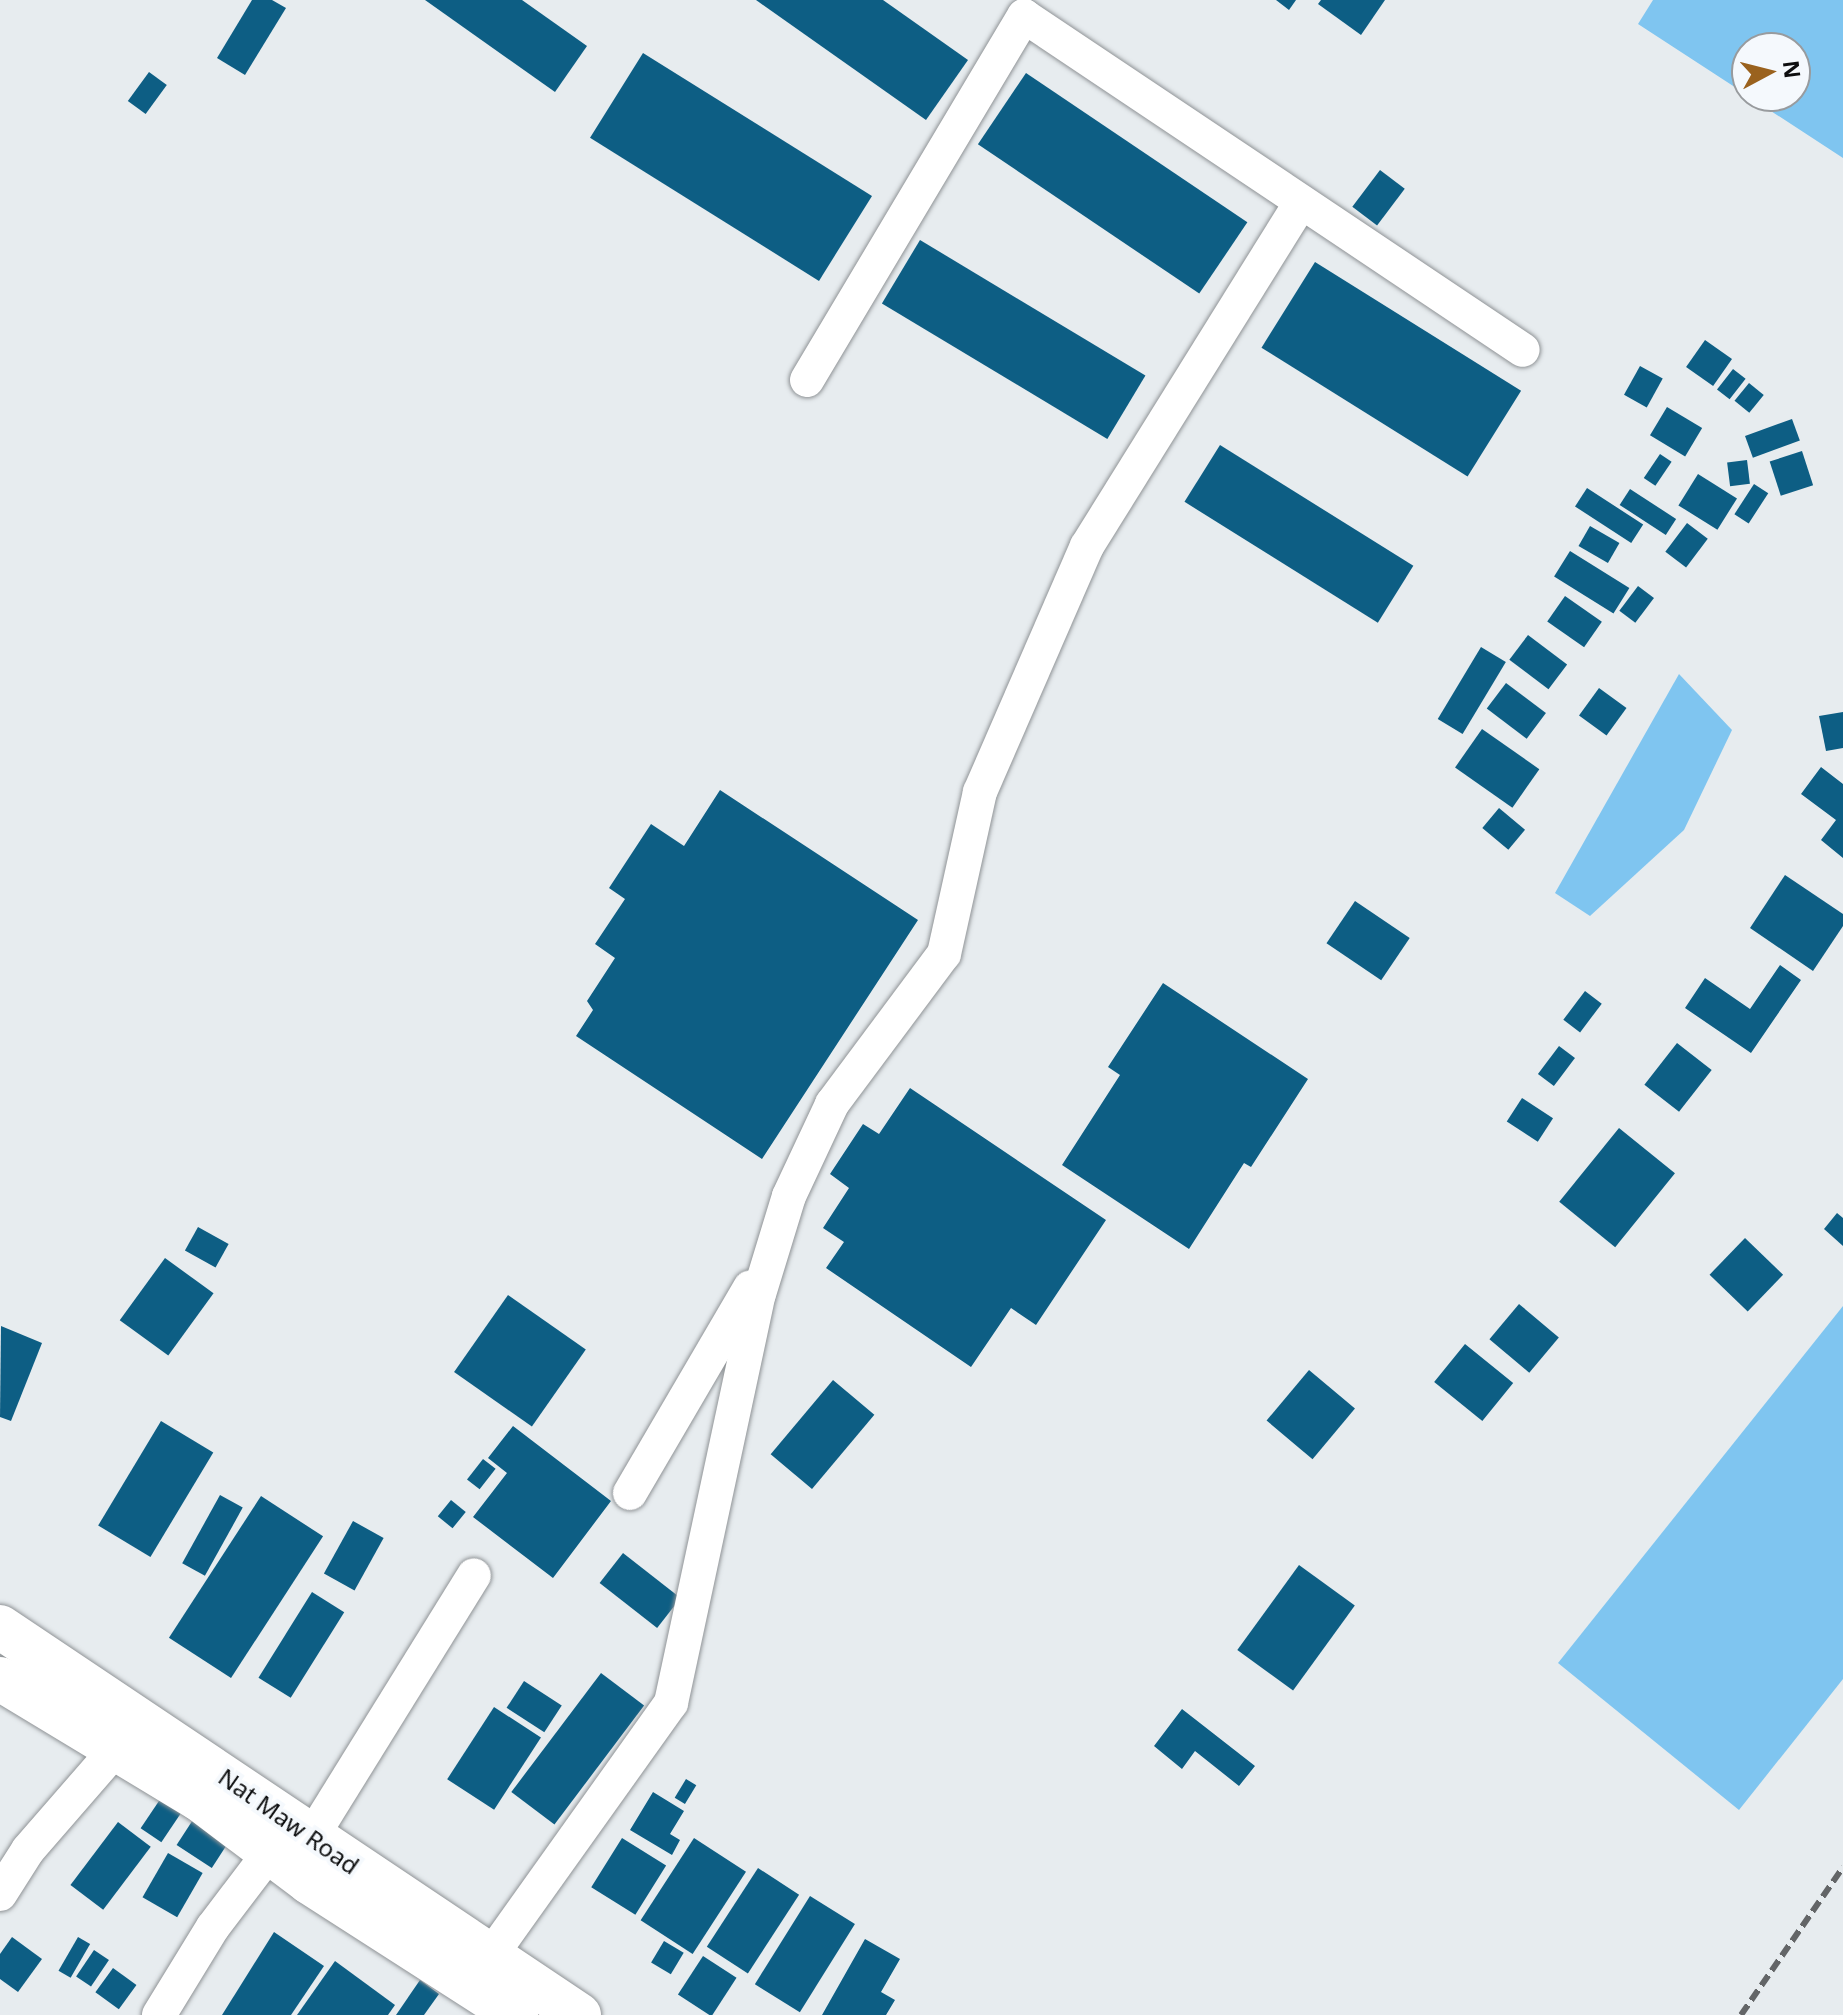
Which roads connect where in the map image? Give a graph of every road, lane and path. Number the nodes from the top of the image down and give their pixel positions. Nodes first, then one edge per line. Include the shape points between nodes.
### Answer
1 (1301, 202) junction
2 (1523, 350) dead end
3 (807, 380) dead end
4 (772, 1250) junction
5 (630, 1493) dead end
6 (474, 1575) dead end
7 (0, 1627) edge
8 (0, 1679) edge
9 (123, 1733) junction
10 (311, 1838) junction
11 (270, 1852) junction
12 (0, 1894) edge
13 (478, 1973) junction
14 (159, 2015) edge
15 (516, 2015) edge
16 (579, 2015) edge

1 - 2 street
1 - 3 street via 1024,16
1 - 4 street via 1087,546 980,792 944,954 832,1104 789,1196
4 - 5 street
4 - 13 street via 671,1703
6 - 10 street
7 - 9 main road, Nat Maw Road
8 - 9 main road, Nat Maw Road
9 - 10 main road, Nat Maw Road
9 - 11 main road, Nat Maw Road
9 - 12 street via 28,1850
10 - 13 main road, Nat Maw Road
11 - 13 main road, Nat Maw Road
11 - 14 street via 213,1927
13 - 15 main road, Nat Maw Road
13 - 16 main road, Nat Maw Road

